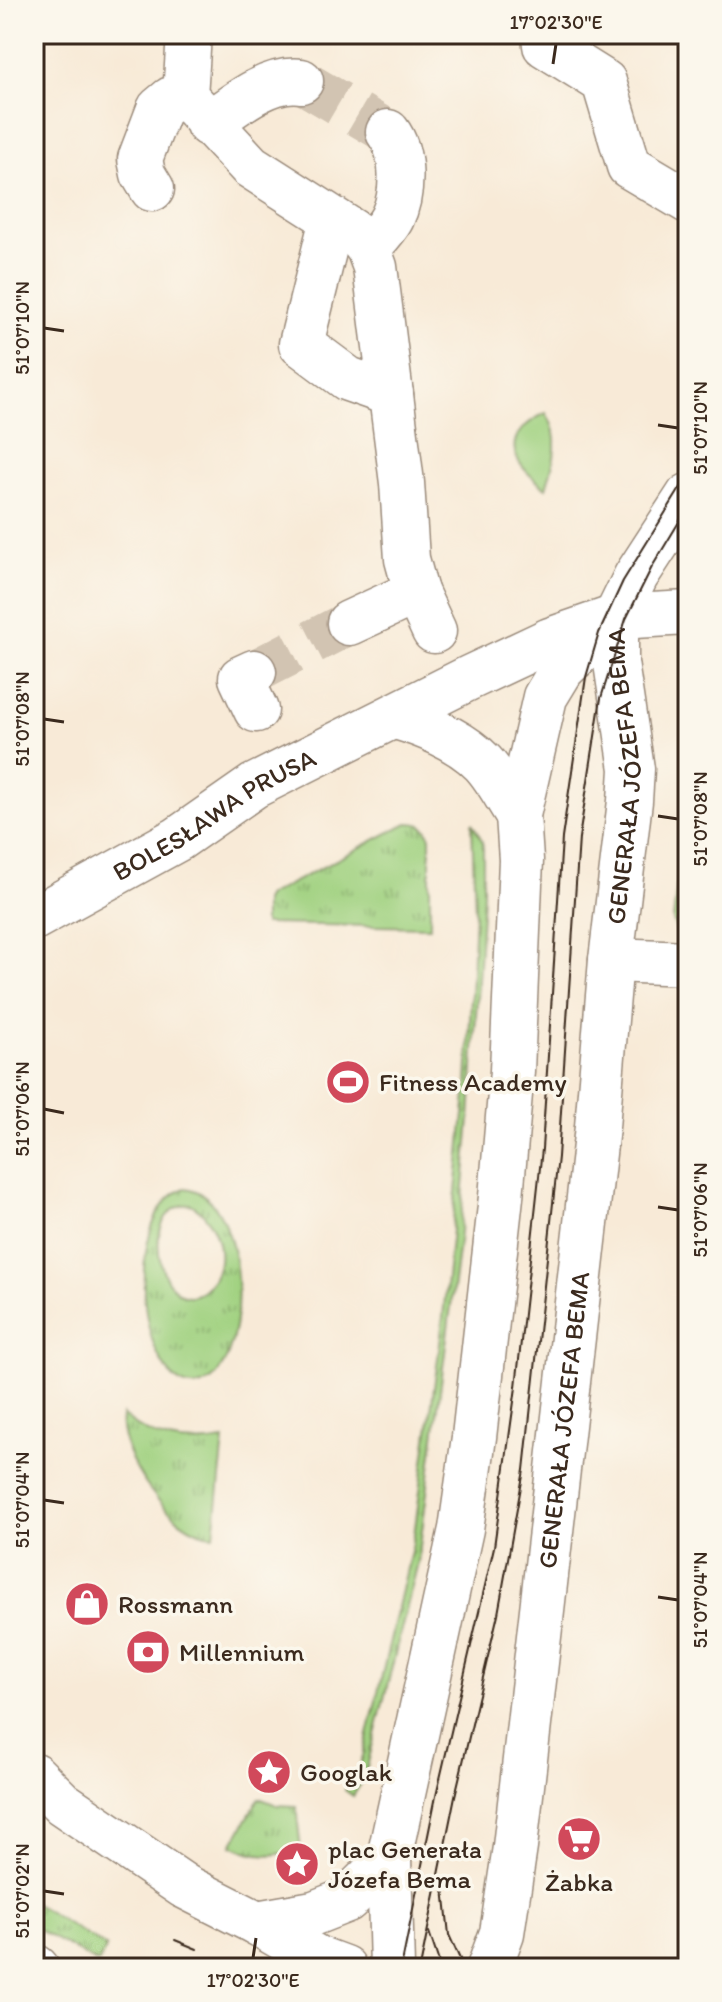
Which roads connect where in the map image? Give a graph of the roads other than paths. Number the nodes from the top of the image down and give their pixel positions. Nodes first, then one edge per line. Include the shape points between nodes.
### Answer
1 (189, 34) edge
2 (544, 34) edge
3 (301, 81) tunnel mouth
4 (196, 110) junction
5 (388, 132) tunnel mouth
6 (152, 189) dead end
7 (688, 201) edge
8 (332, 219) junction
9 (368, 248) junction
10 (391, 394) junction
11 (688, 496) edge
12 (416, 592) junction
13 (688, 613) edge
14 (616, 617) junction
15 (349, 623) tunnel mouth
16 (434, 631) dead end
17 (396, 717) junction
18 (518, 815) junction
19 (34, 918) edge
20 (611, 960) junction
21 (688, 963) edge
22 (34, 1775) edge
23 (389, 1858) junction
24 (257, 1923) junction
25 (344, 1968) edge
26 (392, 1968) edge
27 (489, 1968) edge

1 - 4 street
2 - 7 street via 545,45 604,82 629,166
3 - 4 street via 292,79
4 - 6 street via 171,99 159,109 140,159
4 - 8 street via 250,166
5 - 9 street via 401,163 399,184 392,217
8 - 9 street
8 - 10 street via 301,344 348,379
9 - 10 street
10 - 12 street via 407,559
11 - 14 street
12 - 15 street
12 - 16 street
13 - 14 street, BOLESŁAWA PRUSA
14 - 17 street, BOLESŁAWA PRUSA via 550,640
14 - 18 street, GENERAŁA JÓZEFA BEMA via 562,669 545,697
14 - 20 street, GENERAŁA JÓZEFA BEMA via 616,663 632,769
17 - 18 street via 461,745 483,764
17 - 19 street, BOLESŁAWA PRUSA via 254,786 178,839
18 - 23 street, GENERAŁA JÓZEFA BEMA via 521,860 512,1071 474,1437 461,1529
20 - 21 street
20 - 27 street, GENERAŁA JÓZEFA BEMA via 515,1847 502,1933
22 - 24 street via 62,1803 184,1886
23 - 24 street via 347,1900 314,1913
23 - 26 street, GENERAŁA JÓZEFA BEMA
24 - 25 street

